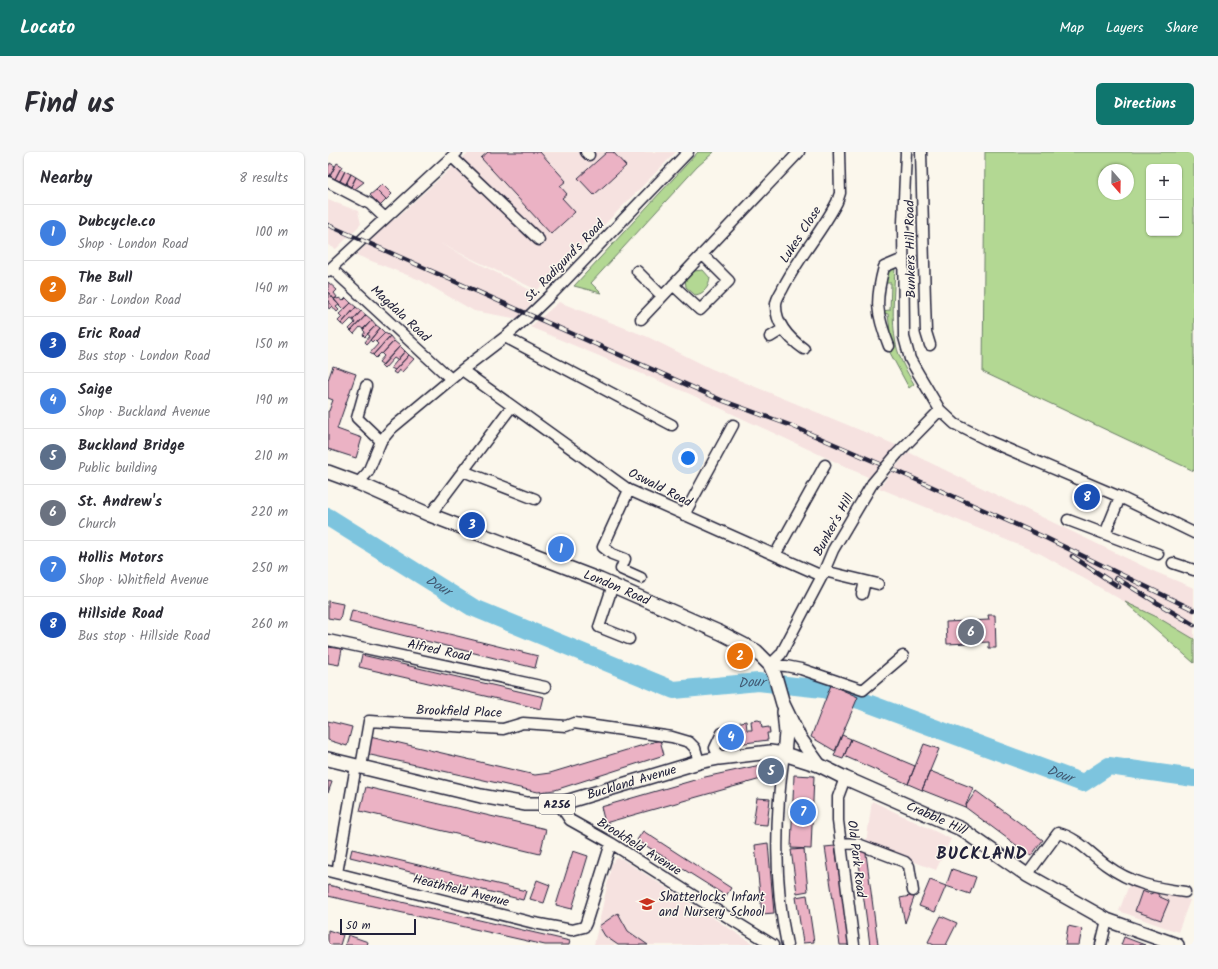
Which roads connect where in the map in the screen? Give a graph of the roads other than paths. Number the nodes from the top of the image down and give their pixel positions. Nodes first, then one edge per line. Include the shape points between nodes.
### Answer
1 (688, 152) edge
2 (799, 152) edge
3 (839, 152) edge
4 (906, 152) edge
5 (921, 152) edge
6 (455, 154) edge
7 (328, 182) edge
8 (386, 218) junction
9 (539, 240) dead end
10 (702, 254) junction
11 (903, 259) junction
12 (330, 269) edge
13 (637, 271) dead end
14 (673, 285) junction
15 (662, 296) junction
16 (640, 319) dead end
17 (783, 329) junction
18 (505, 337) junction
19 (770, 337) dead end
20 (930, 345) dead end
21 (889, 346) dead end
22 (804, 348) dead end
23 (462, 370) junction
24 (451, 379) junction
25 (366, 386) dead end
26 (512, 406) junction
27 (940, 410) junction
28 (672, 425) dead end
29 (733, 425) dead end
30 (381, 441) junction
31 (825, 465) dead end
32 (463, 471) junction
33 (328, 472) edge
34 (358, 483) junction
35 (630, 490) junction
36 (1120, 497) junction
37 (535, 499) dead end
38 (430, 514) junction
39 (684, 515) junction
40 (1068, 520) dead end
41 (1194, 533) edge
42 (1105, 534) junction
43 (1158, 554) dead end
44 (775, 555) junction
45 (1173, 563) dead end
46 (1194, 570) edge
47 (823, 574) junction
48 (641, 578) dead end
49 (865, 581) junction
50 (878, 584) dead end
51 (613, 585) junction
52 (862, 594) dead end
53 (628, 639) dead end
54 (328, 640) edge
55 (903, 656) dead end
56 (772, 670) junction
57 (545, 687) dead end
58 (784, 704) junction
59 (722, 733) dead end
60 (784, 754) junction
61 (719, 758) junction
62 (328, 759) edge
63 (699, 762) junction
64 (819, 765) junction
65 (358, 767) junction
66 (845, 778) junction
67 (559, 804) junction
68 (612, 843) junction
69 (840, 843) junction
70 (332, 872) edge
71 (1027, 875) junction
72 (913, 891) dead end
73 (1185, 892) dead end
74 (1107, 920) junction
75 (773, 945) edge
76 (787, 945) edge
77 (854, 945) edge
78 (1101, 945) edge
79 (1177, 945) edge

1 - 18 street, St. Radigund's Road via 554,292
2 - 10 street
3 - 17 street, Lukes Close via 840,193 837,202 786,282 776,303 776,315
4 - 11 street, Bunkers Hill Road
5 - 20 street, Bunkers Hill Road via 926,332
6 - 8 street
6 - 9 street
7 - 8 street via 370,204
8 - 12 street
10 - 14 street
10 - 14 street via 729,281 700,310
11 - 21 street, Bunkers Hill Road via 884,267 878,288 878,314
11 - 27 street, Bunkers Hill Road via 904,337 910,359
12 - 24 street, Magdala Road
13 - 15 street
14 - 15 street
15 - 16 street
17 - 19 street
17 - 22 street, Lukes Close via 792,340
18 - 23 street, St. Radigund's Road
18 - 28 street
23 - 24 street, St. Radigund's Road
23 - 26 street, Oswald Road
24 - 30 street, St. Radigund's Road via 402,419
25 - 30 street via 356,418
26 - 32 street
26 - 35 street, Oswald Road
27 - 36 street, Bunkers Hill Road via 955,424 991,442
27 - 47 street, Bunker's Hill, bridge via 872,484 833,550
29 - 39 street
30 - 34 street via 368,472
31 - 44 street
32 - 37 street
32 - 38 street
33 - 34 main road, London Road / A256
34 - 38 main road, London Road / A256
35 - 39 street, Oswald Road
35 - 48 street via 603,547 625,559 621,569
36 - 41 street, Bunkers Hill Road
36 - 42 street
38 - 51 main road, London Road / A256
39 - 44 street, Oswald Road
40 - 42 street
42 - 43 street
44 - 47 street, Oswald Road
45 - 46 street
47 - 49 street, Oswald Road
47 - 56 street, Bunker's Hill
49 - 50 street, Oswald Road
49 - 52 street
51 - 53 street via 599,627
51 - 56 main road, London Road / A256 via 756,651
54 - 57 street, Alfred Road
55 - 56 street via 863,690 801,669 786,666
56 - 58 main road, London Road / A256
58 - 60 main road, London Road / A256
58 - 64 main road, London Road / A256 via 799,738
59 - 61 street via 716,748
60 - 61 main road, Buckland Avenue / A256 via 770,752
60 - 64 main road, Buckland Avenue / A256
60 - 76 street via 778,818 778,852 782,921
61 - 63 main road, Buckland Avenue / A256
62 - 65 main road, Buckland Avenue / A256
63 - 65 street, Brookfield Place via 695,748 689,742 672,737 574,723 566,726 523,723 503,729 369,721
63 - 67 main road, Buckland Avenue / A256
64 - 66 main road, Crabble Hill / A256
65 - 67 main road, Buckland Avenue / A256 via 481,796 526,804
65 - 70 street
66 - 69 street, Old Park Road via 838,797
66 - 71 main road, Crabble Hill / A256 via 961,829
67 - 68 street, Brookfield Avenue via 570,820
68 - 70 street, Heathfield Avenue via 586,923 584,927 572,930 534,923
68 - 75 street, Brookfield Avenue
69 - 72 street via 858,844 905,862 909,866
69 - 77 street, Old Park Road
71 - 73 street via 1058,833 1067,835 1108,866 1140,884
71 - 74 main road, Crabble Hill / A256
74 - 78 street
74 - 79 main road, Crabble Hill / A256

